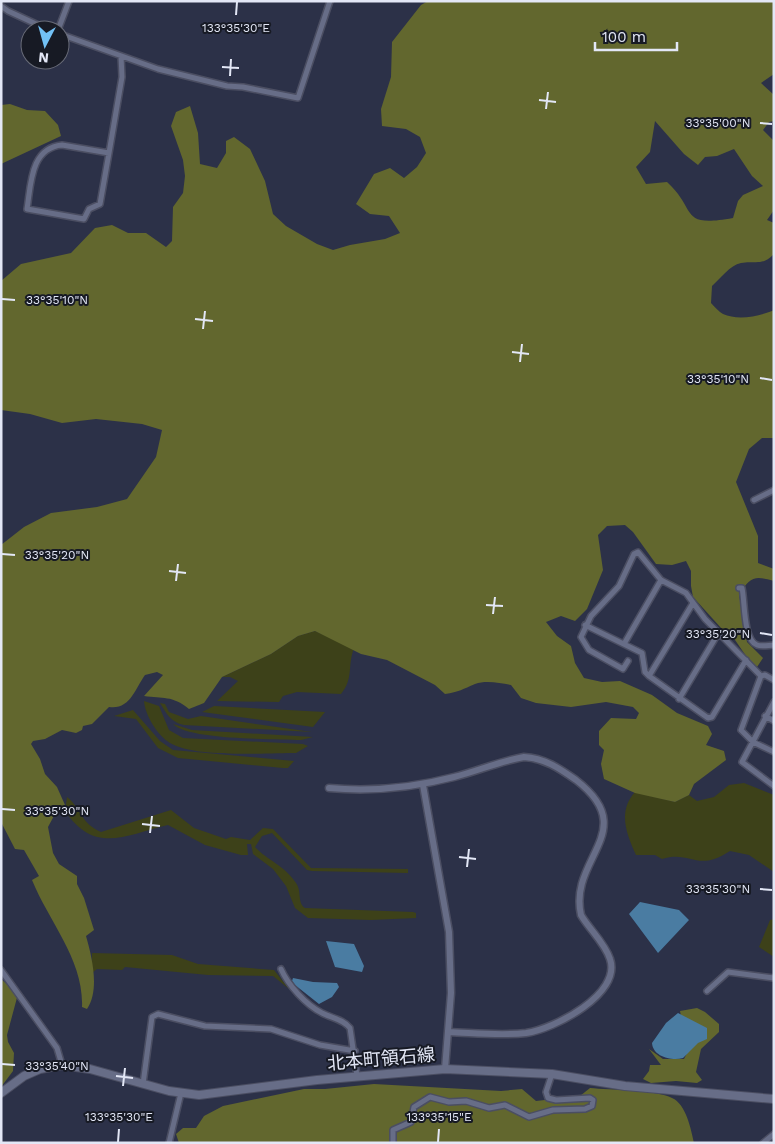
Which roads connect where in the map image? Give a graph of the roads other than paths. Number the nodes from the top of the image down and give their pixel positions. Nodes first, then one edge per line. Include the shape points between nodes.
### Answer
1 (69, 1) edge
2 (330, 1) edge
3 (1, 6) edge
4 (28, 20) edge
5 (62, 20) edge
6 (70, 38) edge
7 (121, 56) junction
8 (109, 153) junction
9 (774, 490) edge
10 (754, 500) dead end
11 (662, 580) junction
12 (739, 588) dead end
13 (693, 603) junction
14 (585, 625) junction
15 (719, 632) junction
16 (624, 644) junction
17 (774, 645) edge
18 (746, 660) junction
19 (628, 661) dead end
20 (649, 676) junction
21 (761, 676) junction
22 (774, 680) edge
23 (679, 698) junction
24 (774, 702) edge
25 (765, 716) junction
26 (774, 720) edge
27 (753, 742) junction
28 (774, 752) edge
29 (423, 785) junction
30 (774, 786) edge
31 (330, 788) dead end
32 (281, 969) dead end
33 (1, 970) edge
34 (774, 978) edge
35 (707, 991) dead end
36 (450, 1032) junction
37 (354, 1051) junction
38 (62, 1065) junction
39 (445, 1069) junction
40 (552, 1074) junction
41 (357, 1076) junction
42 (143, 1084) junction
43 (1, 1093) edge
44 (182, 1093) junction
45 (774, 1099) edge
46 (774, 1134) edge
47 (767, 1142) edge
48 (169, 1143) edge
49 (393, 1143) edge

1 - 5 street
2 - 7 street via 298,98 228,86 158,69
3 - 4 street
6 - 7 street
7 - 8 street via 122,77
8 - 8 street via 62,145 44,153 34,165 27,209 84,218 90,209 100,204
9 - 10 street
11 - 13 street via 686,592
11 - 14 street via 638,552 619,586
11 - 16 street
12 - 17 street via 744,595 743,609 750,640 757,645
13 - 15 street
13 - 20 street
14 - 16 street
14 - 19 street via 581,641 589,650 623,669
15 - 18 street
15 - 23 street
16 - 20 street via 642,653 645,672
18 - 21 street
18 - 23 street via 712,717 708,718
20 - 23 street
21 - 22 street
21 - 27 street via 740,730
24 - 25 street
25 - 26 street
25 - 27 street
27 - 28 street
27 - 30 street via 742,762
29 - 31 street via 391,790
29 - 36 street via 449,932
29 - 36 street via 509,759 537,758 566,772 592,793 603,813 600,840 582,884 579,906 611,960 611,978 607,987 586,1005 545,1028 508,1034
32 - 37 street via 292,987 315,1009 348,1025
33 - 38 street via 56,1048
34 - 35 street via 728,972
36 - 39 street
37 - 41 street
37 - 42 street via 320,1045 271,1028 204,1026 158,1014 152,1017
38 - 42 main road, 北本町領石線 via 90,1069
38 - 43 main road, 北本町領石線 via 24,1076
39 - 40 main road, 北本町領石線
39 - 41 main road, 北本町領石線
40 - 45 main road, 北本町領石線 via 625,1086
40 - 49 street via 546,1092 548,1098 590,1098 592,1106 553,1110 529,1117 505,1105 490,1108 466,1101 449,1102 430,1097 414,1107 411,1122 393,1130
41 - 44 main road, 北本町領石線 via 218,1093
42 - 44 main road, 北本町領石線
44 - 48 street
46 - 47 street

